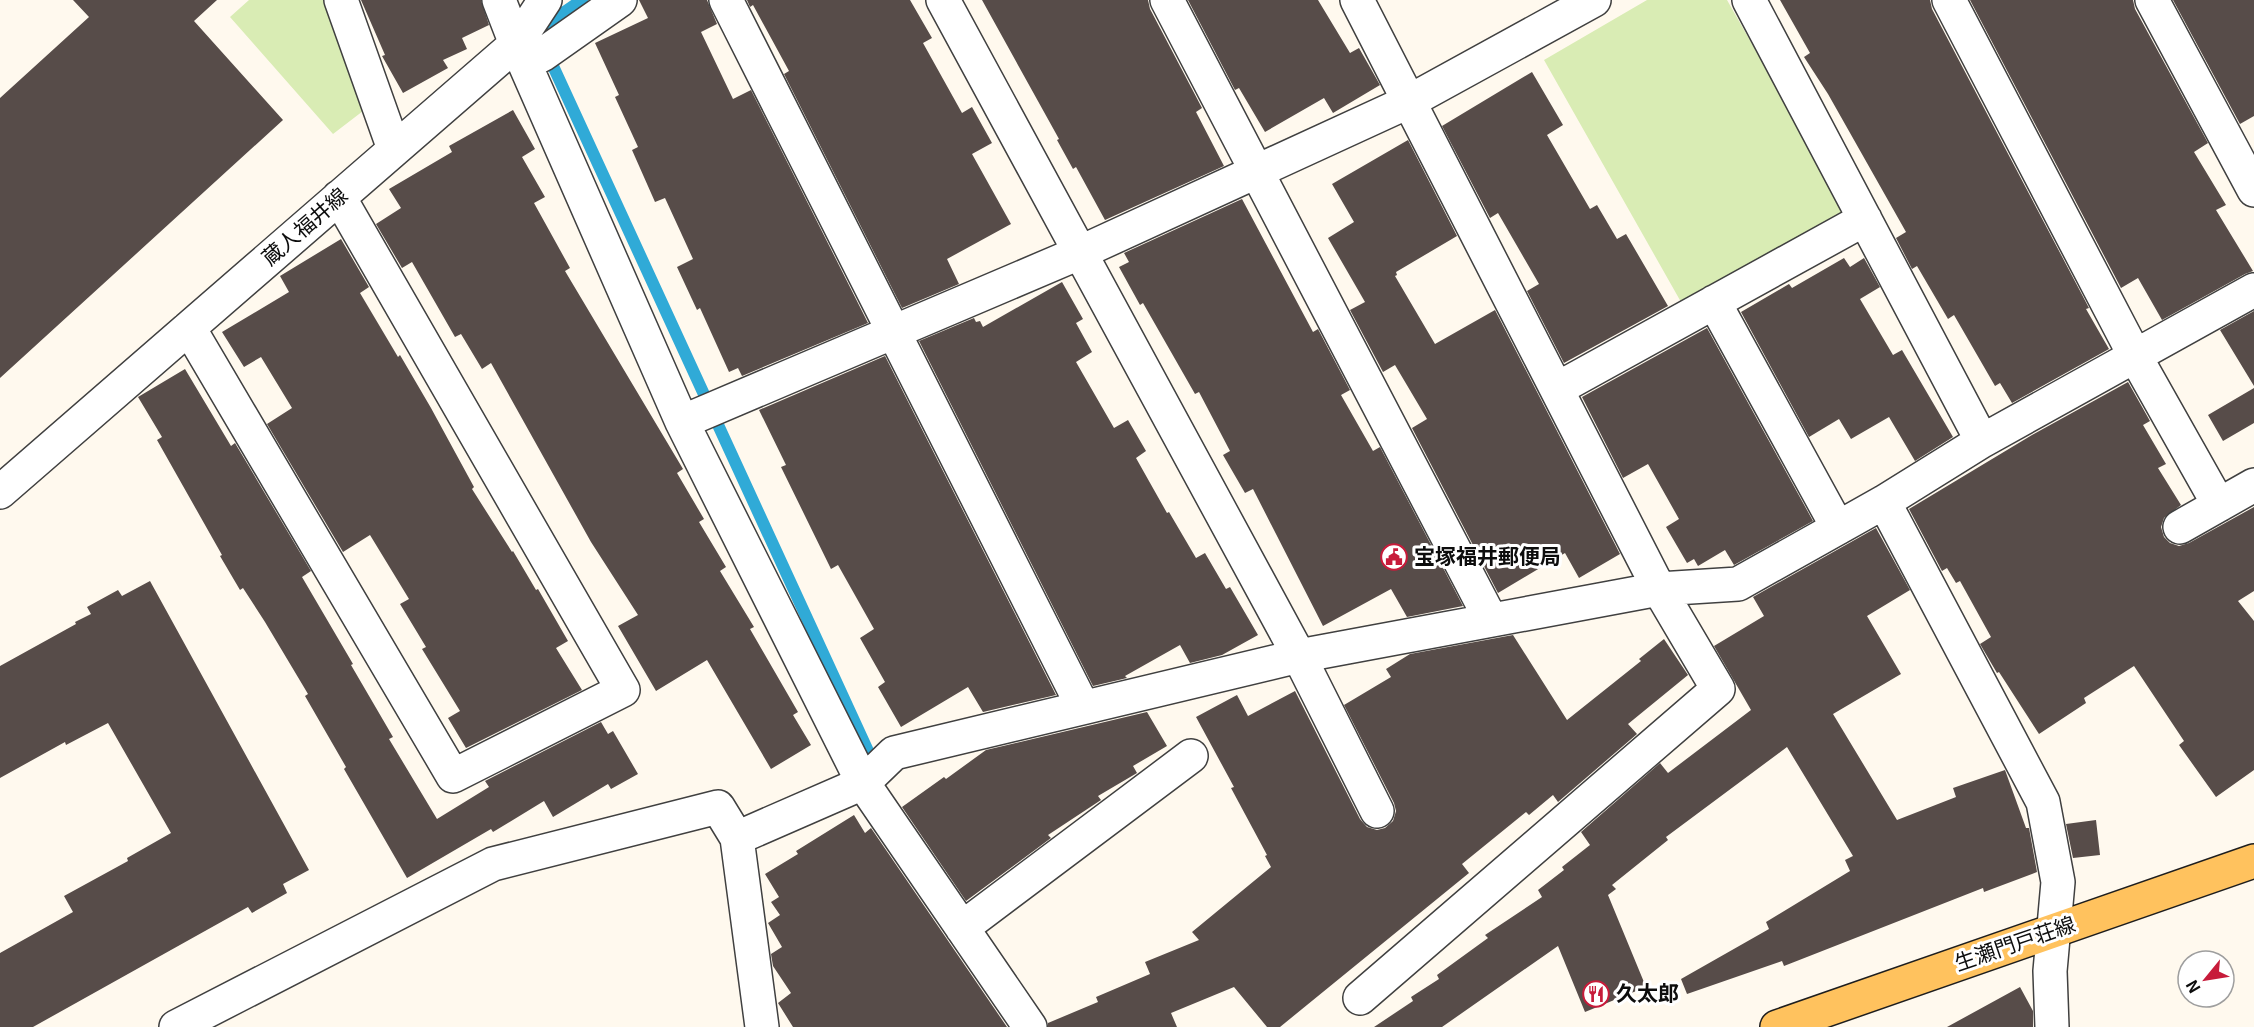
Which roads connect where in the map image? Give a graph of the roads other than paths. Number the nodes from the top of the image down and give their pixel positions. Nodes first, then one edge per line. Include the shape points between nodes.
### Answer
1 (341, 0) edge
2 (499, 0) edge
3 (545, 0) edge
4 (620, 0) edge
5 (726, 0) edge
6 (943, 0) edge
7 (1167, 0) edge
8 (1357, 0) edge
9 (1749, 0) edge
10 (1949, 0) edge
11 (2152, 0) edge
12 (1574, 5) edge
13 (538, 48) junction
14 (1410, 101) junction
15 (394, 150) junction
16 (1257, 171) junction
17 (2254, 190) edge
18 (339, 197) junction
19 (1865, 219) junction
20 (1079, 253) junction
21 (2254, 290) edge
22 (1714, 302) junction
23 (189, 328) junction
24 (894, 332) junction
25 (2135, 356) junction
26 (1557, 389) junction
27 (682, 422) junction
28 (1982, 441) junction
29 (2254, 485) edge
30 (0, 492) edge
31 (1884, 502) junction
32 (2218, 505) junction
33 (2180, 526) dead end
34 (1838, 528) junction
35 (1659, 589) junction
36 (1491, 620) junction
37 (1299, 656) junction
38 (1083, 707) junction
39 (1191, 756) dead end
40 (863, 783) junction
41 (1377, 811) dead end
42 (737, 838) junction
43 (2254, 861) edge
44 (962, 928) junction
45 (2053, 932) junction
46 (1360, 998) dead end
47 (176, 1027) edge
48 (762, 1027) edge
49 (1030, 1027) edge
50 (1777, 1027) edge
51 (2052, 1027) edge

1 - 15 street
2 - 13 street
3 - 13 street
4 - 13 street, 蔵人福井線
5 - 24 street
6 - 20 street
7 - 16 street
8 - 14 street
9 - 19 street
10 - 25 street
11 - 17 street
12 - 14 street
13 - 15 street, 蔵人福井線
13 - 27 street
14 - 16 street
14 - 26 street
15 - 18 street, 蔵人福井線
16 - 20 street
16 - 36 street
18 - 23 street, 蔵人福井線
18 - 23 street via 623,690 453,776
19 - 22 street
19 - 28 street
20 - 24 street
20 - 37 street
21 - 25 street
22 - 26 street
22 - 34 street
23 - 30 street, 蔵人福井線
24 - 27 street
24 - 38 street
25 - 28 street
25 - 32 street
26 - 35 street
27 - 40 street
28 - 31 street
29 - 32 street
31 - 34 street
31 - 45 street via 2043,802 2058,882
32 - 33 street
34 - 35 street via 1738,584
35 - 36 street
35 - 46 street via 1718,689
36 - 37 street
37 - 38 street
37 - 41 street
38 - 40 street via 894,753
39 - 44 street
40 - 42 street
40 - 44 street
42 - 47 street via 718,807 493,864
42 - 48 street
43 - 45 main road, 生瀬門戸荘線
44 - 49 street
45 - 50 main road, 生瀬門戸荘線
45 - 51 street

